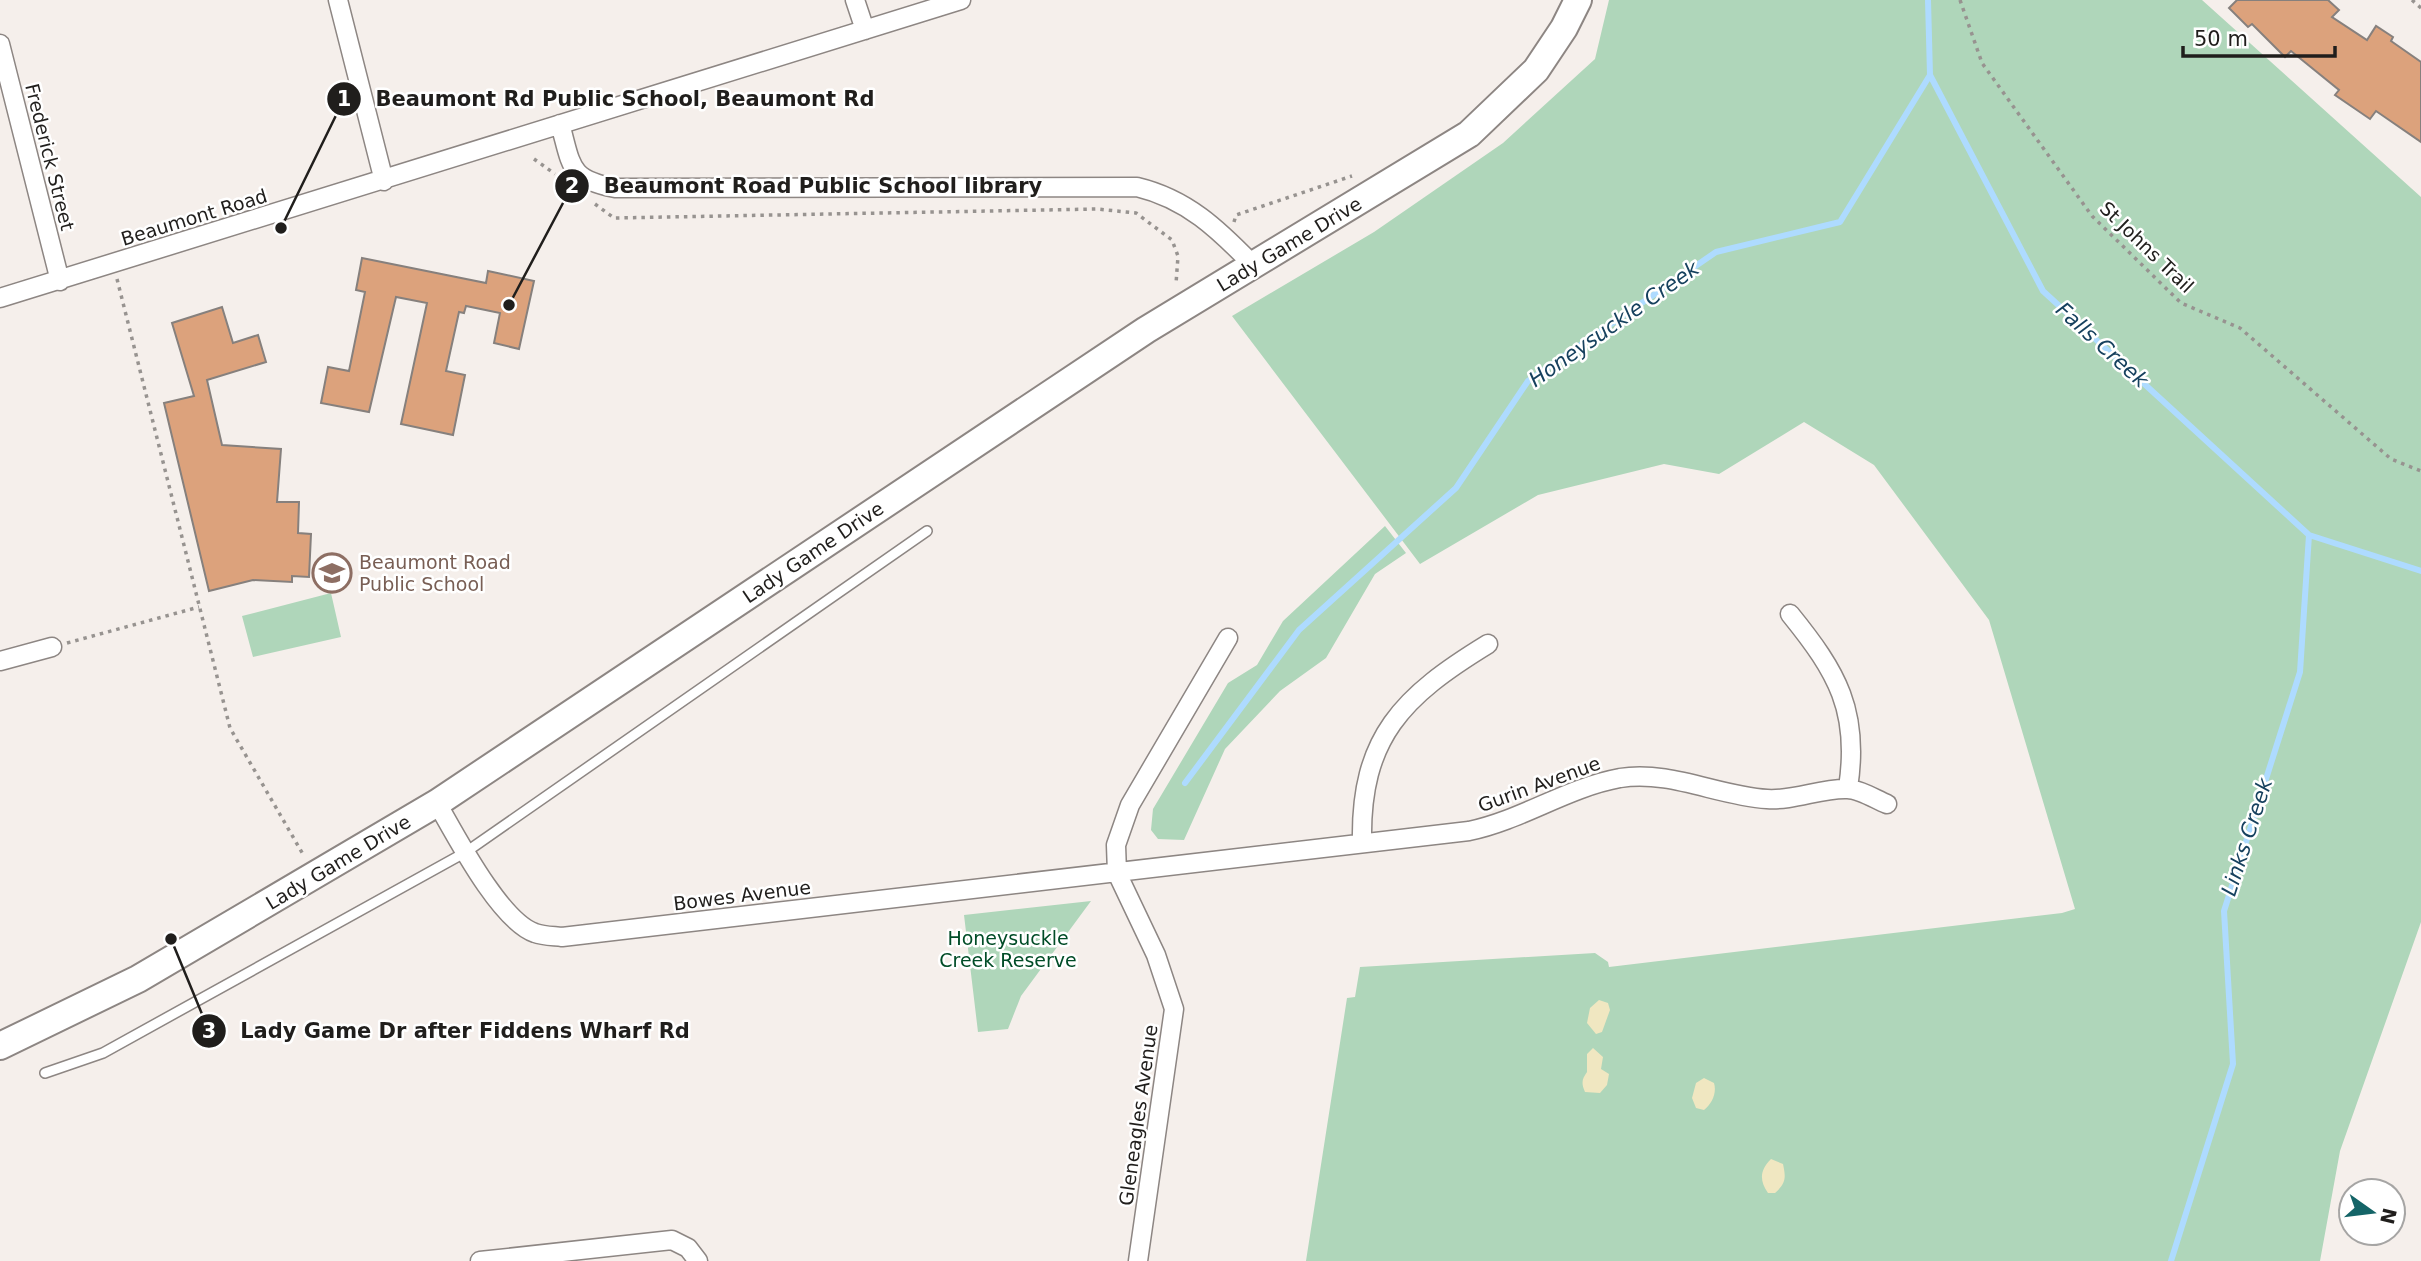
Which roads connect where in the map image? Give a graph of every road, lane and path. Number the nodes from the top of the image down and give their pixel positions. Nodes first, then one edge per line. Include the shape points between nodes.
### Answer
1 (338, 0) edge
2 (855, 0) edge
3 (961, 0) edge
4 (1578, 0) edge
5 (1960, 0) edge
6 (2412, 0) edge
7 (2421, 8) edge
8 (865, 30) junction
9 (0, 44) edge
10 (560, 124) junction
11 (1358, 174) dead end
12 (384, 181) junction
13 (940, 212) dead end
14 (1229, 240) junction
15 (113, 264) junction
16 (1253, 265) junction
17 (60, 281) junction
18 (1176, 290) dead end
19 (0, 298) edge
20 (2421, 471) edge
21 (927, 531) dead end
22 (199, 607) junction
23 (1790, 614) dead end
24 (1228, 638) dead end
25 (1488, 644) dead end
26 (52, 647) joint
27 (0, 661) edge
28 (1849, 788) junction
29 (437, 803) junction
30 (1887, 803) dead end
31 (1362, 842) junction
32 (466, 852) junction
33 (304, 856) dead end
34 (1117, 873) junction
35 (0, 1046) edge
36 (45, 1073) dead end
37 (480, 1261) edge
38 (698, 1261) edge
39 (1138, 1261) edge

1 - 12 street
2 - 8 street
3 - 8 street, Beaumont Road
4 - 16 main road, Lady Game Drive via 1536,70 1469,134
5 - 20 path, St Johns Trail via 1982,63 2091,216 2182,303 2240,328 2391,459
6 - 7 path
8 - 10 street, Beaumont Road
9 - 17 street, Frederick Street
10 - 12 street, Beaumont Road
10 - 14 street via 581,178 615,188 1137,187 1184,204
11 - 14 path via 1236,215
12 - 15 street, Beaumont Road
13 - 18 path via 1097,209 1136,213 1172,240 1178,256
14 - 16 street
15 - 17 street, Beaumont Road
15 - 22 path
16 - 29 main road, Lady Game Drive via 1146,330
17 - 19 street, Beaumont Road
21 - 32 lane
22 - 26 path
22 - 33 path via 230,728
23 - 28 street via 1821,652 1842,689 1853,760
24 - 34 street, Gleneagles Avenue via 1121,824 1115,845
25 - 31 street via 1446,669 1405,705 1385,733 1370,762 1361,802
26 - 27 street
28 - 30 street, Gurin Avenue
28 - 31 street, Gurin Avenue via 1771,799 1683,782 1622,778 1570,792 1499,825
29 - 32 street, Bowes Avenue
29 - 35 main road, Lady Game Drive via 138,979
31 - 34 street, Gurin Avenue
32 - 34 street, Bowes Avenue via 514,920 535,933 562,937
32 - 36 lane via 103,1053
34 - 39 street, Gleneagles Avenue via 1156,955 1174,1009
37 - 38 street via 672,1240 688,1248

